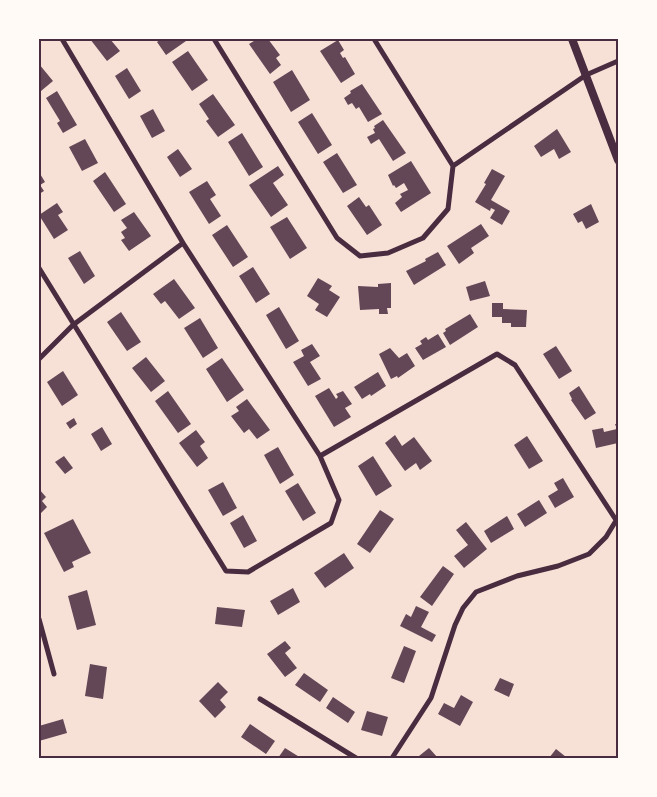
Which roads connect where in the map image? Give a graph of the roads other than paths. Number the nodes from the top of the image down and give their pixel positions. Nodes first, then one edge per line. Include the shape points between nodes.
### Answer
1 (62, 39) edge
2 (214, 39) edge
3 (374, 39) edge
4 (572, 39) edge
5 (618, 61) edge
6 (586, 75) junction
7 (618, 160) edge
8 (453, 166) junction
9 (183, 243) junction
10 (39, 268) edge
11 (73, 324) junction
12 (39, 359) edge
13 (320, 456) junction
14 (617, 519) edge
15 (39, 619) edge
16 (54, 674) dead end
17 (260, 699) dead end
18 (356, 758) edge
19 (392, 758) edge

1 - 9 street
2 - 8 street via 337,238 360,256 388,253 423,238 448,209
3 - 8 street
4 - 6 street
5 - 6 street
6 - 7 street
6 - 8 street
9 - 11 street
9 - 13 street
10 - 11 street
11 - 12 street
11 - 13 street via 226,571 248,572 331,523 339,500
13 - 14 street via 498,354 515,365
14 - 19 street via 606,537 589,554 476,592 455,625 431,698
15 - 16 street
17 - 18 street

